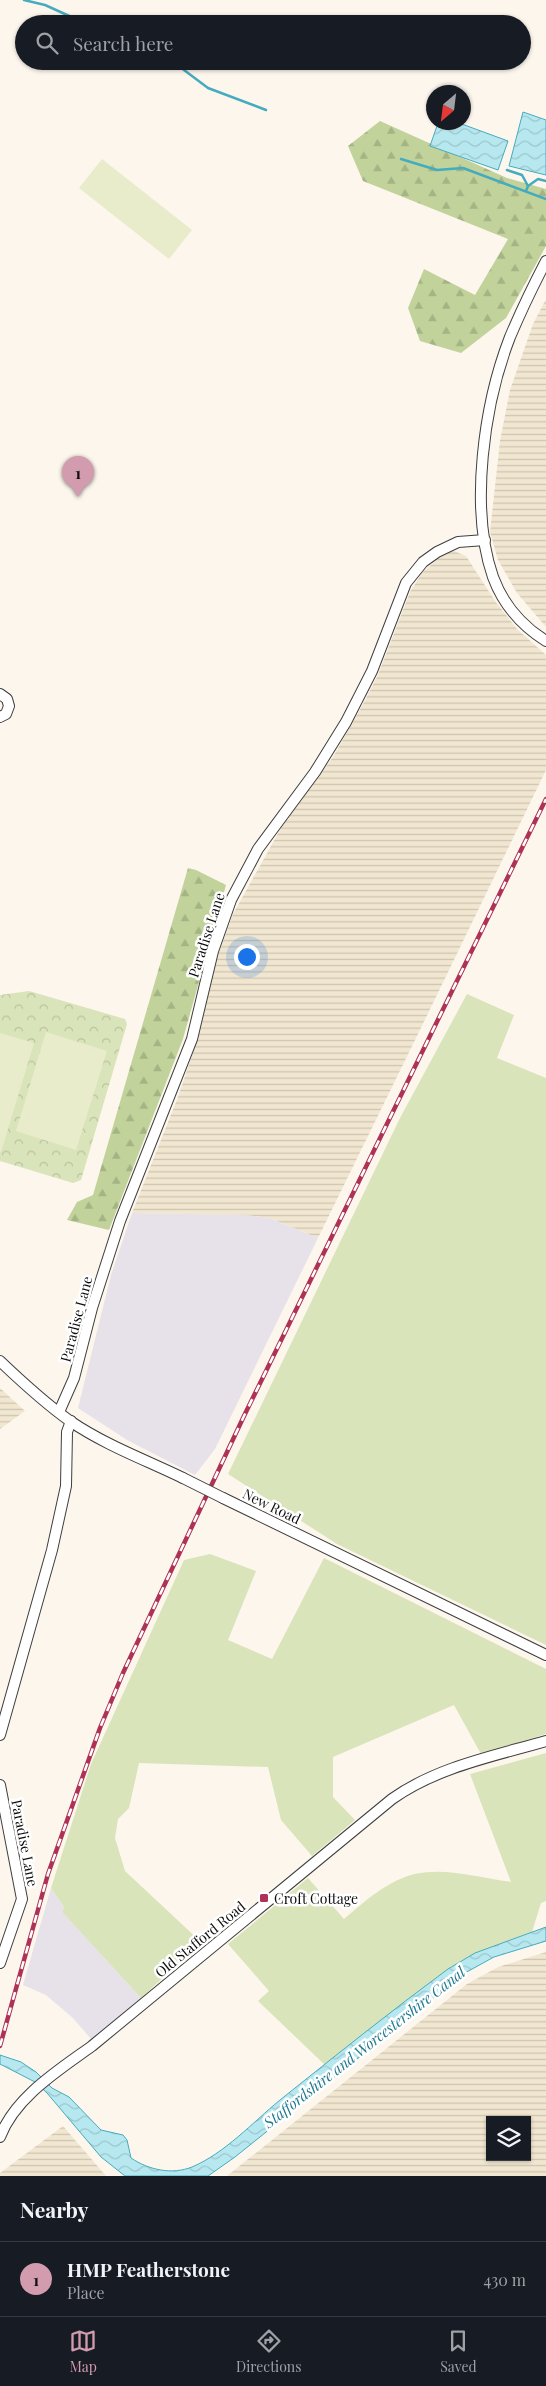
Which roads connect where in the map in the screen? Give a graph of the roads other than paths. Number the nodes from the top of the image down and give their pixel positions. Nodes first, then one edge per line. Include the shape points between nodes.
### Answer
1 (546, 261) edge
2 (485, 540) junction
3 (546, 641) edge
4 (0, 694) edge
5 (0, 717) edge
6 (0, 1361) edge
7 (58, 1412) junction
8 (71, 1422) junction
9 (546, 1655) edge
10 (0, 1735) edge
11 (546, 1741) edge
12 (0, 1785) edge
13 (0, 1963) edge
14 (0, 2137) edge

1 - 2 street via 510,339 493,398 484,458 482,506
2 - 3 street via 493,577 503,598 515,615
2 - 7 street, Paradise Lane via 458,542 437,552 423,562 406,583 372,671 346,722 315,772 258,849 231,900 213,951 192,1039 114,1238 74,1378
4 - 5 street via 7,699 9,706
6 - 7 street, New Road
7 - 8 street, New Road
8 - 9 street, New Road, bridge via 106,1442
8 - 10 street via 67,1432 66,1486 52,1550
11 - 14 street, Old Stafford Road via 438,1774 405,1790 50,2077 8,2120
12 - 13 street, Paradise Lane via 22,1899

